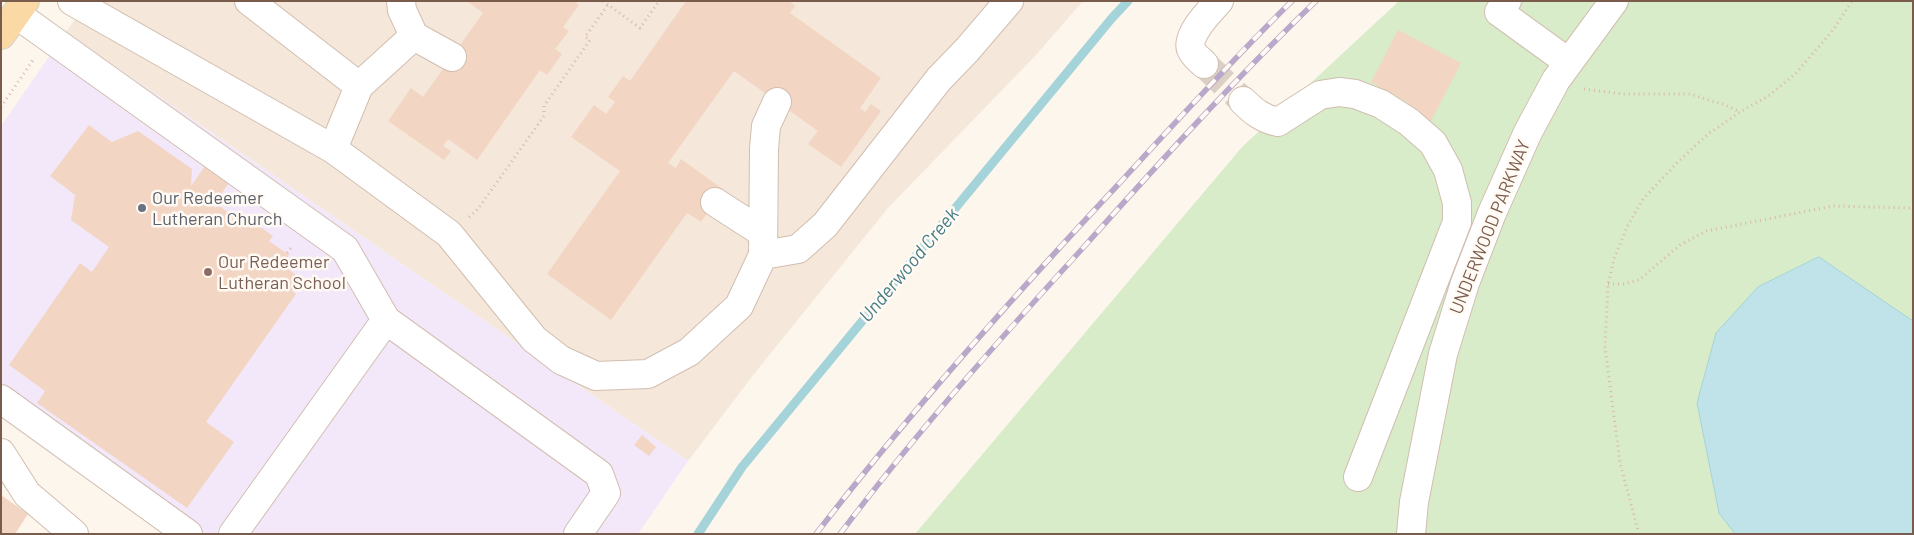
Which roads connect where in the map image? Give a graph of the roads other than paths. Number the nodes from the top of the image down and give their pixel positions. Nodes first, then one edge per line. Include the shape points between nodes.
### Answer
1 (72, 1) edge
2 (250, 1) edge
3 (401, 1) edge
4 (1008, 1) edge
5 (1219, 1) edge
6 (1507, 1) edge
7 (1614, 1) edge
8 (14, 17) edge
9 (414, 36) junction
10 (452, 56) dead end
11 (1204, 64) tunnel mouth
12 (1562, 71) junction
13 (359, 86) junction
14 (1243, 101) tunnel mouth
15 (777, 102) dead end
16 (333, 149) junction
17 (716, 202) dead end
18 (763, 244) junction
19 (386, 320) junction
20 (1, 399) edge
21 (1, 453) edge
22 (1358, 477) dead end
23 (65, 531) edge
24 (188, 534) edge
25 (233, 534) edge
26 (578, 534) edge
27 (1411, 534) edge

1 - 16 street
2 - 13 street
3 - 9 street
4 - 18 street via 939,78 825,225 798,249
5 - 11 street via 1191,40 1190,48
6 - 12 street via 1499,12
7 - 12 street, UNDERWOOD PARKWAY
8 - 19 street via 345,249
9 - 10 street
9 - 13 street
12 - 27 street, UNDERWOOD PARKWAY via 1528,132 1465,283 1443,354 1414,502
13 - 16 street
14 - 22 street via 1254,112 1278,122 1320,94 1355,94 1382,104 1409,122 1433,143 1448,170 1457,203 1457,222
15 - 18 street via 766,126
16 - 18 street via 449,234 534,339 561,360 596,376 648,374 689,352 738,306
17 - 18 street
19 - 25 street
19 - 26 street via 599,474 606,493
20 - 24 street
21 - 23 street via 27,494

